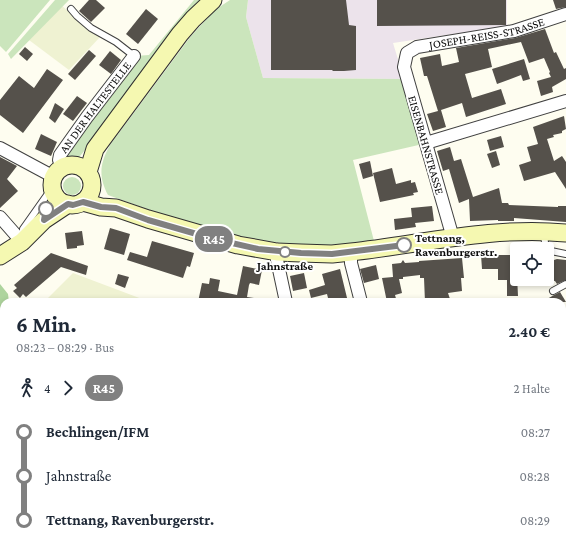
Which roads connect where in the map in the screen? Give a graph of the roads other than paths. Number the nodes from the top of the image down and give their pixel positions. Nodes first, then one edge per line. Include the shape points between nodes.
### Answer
1 (213, 0) edge
2 (71, 9) dead end
3 (566, 14) edge
4 (407, 53) joint
5 (134, 56) joint
6 (566, 101) edge
7 (426, 144) junction
8 (0, 148) edge
9 (68, 178) junction
10 (75, 203) junction
11 (116, 208) junction
12 (0, 217) edge
13 (44, 220) junction
14 (544, 231) junction
15 (566, 233) edge
16 (453, 238) junction
17 (22, 242) junction
18 (277, 252) junction
19 (351, 252) junction
20 (566, 254) edge
21 (0, 256) edge
22 (566, 284) edge
23 (553, 291) dead end
24 (285, 298) edge
25 (360, 298) edge

1 - 9 street via 180,34 95,149
2 - 5 lane, AN DER HALTESTELLE via 91,28
3 - 4 street, JOSEPH-REISS-STRASSE via 514,31 417,47
4 - 7 street, EISENBAHNSTRASSE via 404,67
5 - 9 street, AN DER HALTESTELLE via 60,155 59,160
6 - 7 street
7 - 16 street, EISENBAHNSTRASSE
8 - 9 street
9 - 10 street via 60,201
9 - 10 street via 89,196
9 - 11 street via 95,190
9 - 13 street via 46,209
9 - 17 lane via 23,229
10 - 11 street
10 - 13 street
11 - 18 street via 148,220 238,245
12 - 17 street
13 - 17 street
14 - 15 street
14 - 16 street via 488,233
14 - 20 lane via 546,243 551,251
16 - 19 street
17 - 21 street
18 - 19 street
18 - 24 street
19 - 25 street via 351,263
22 - 23 lane

